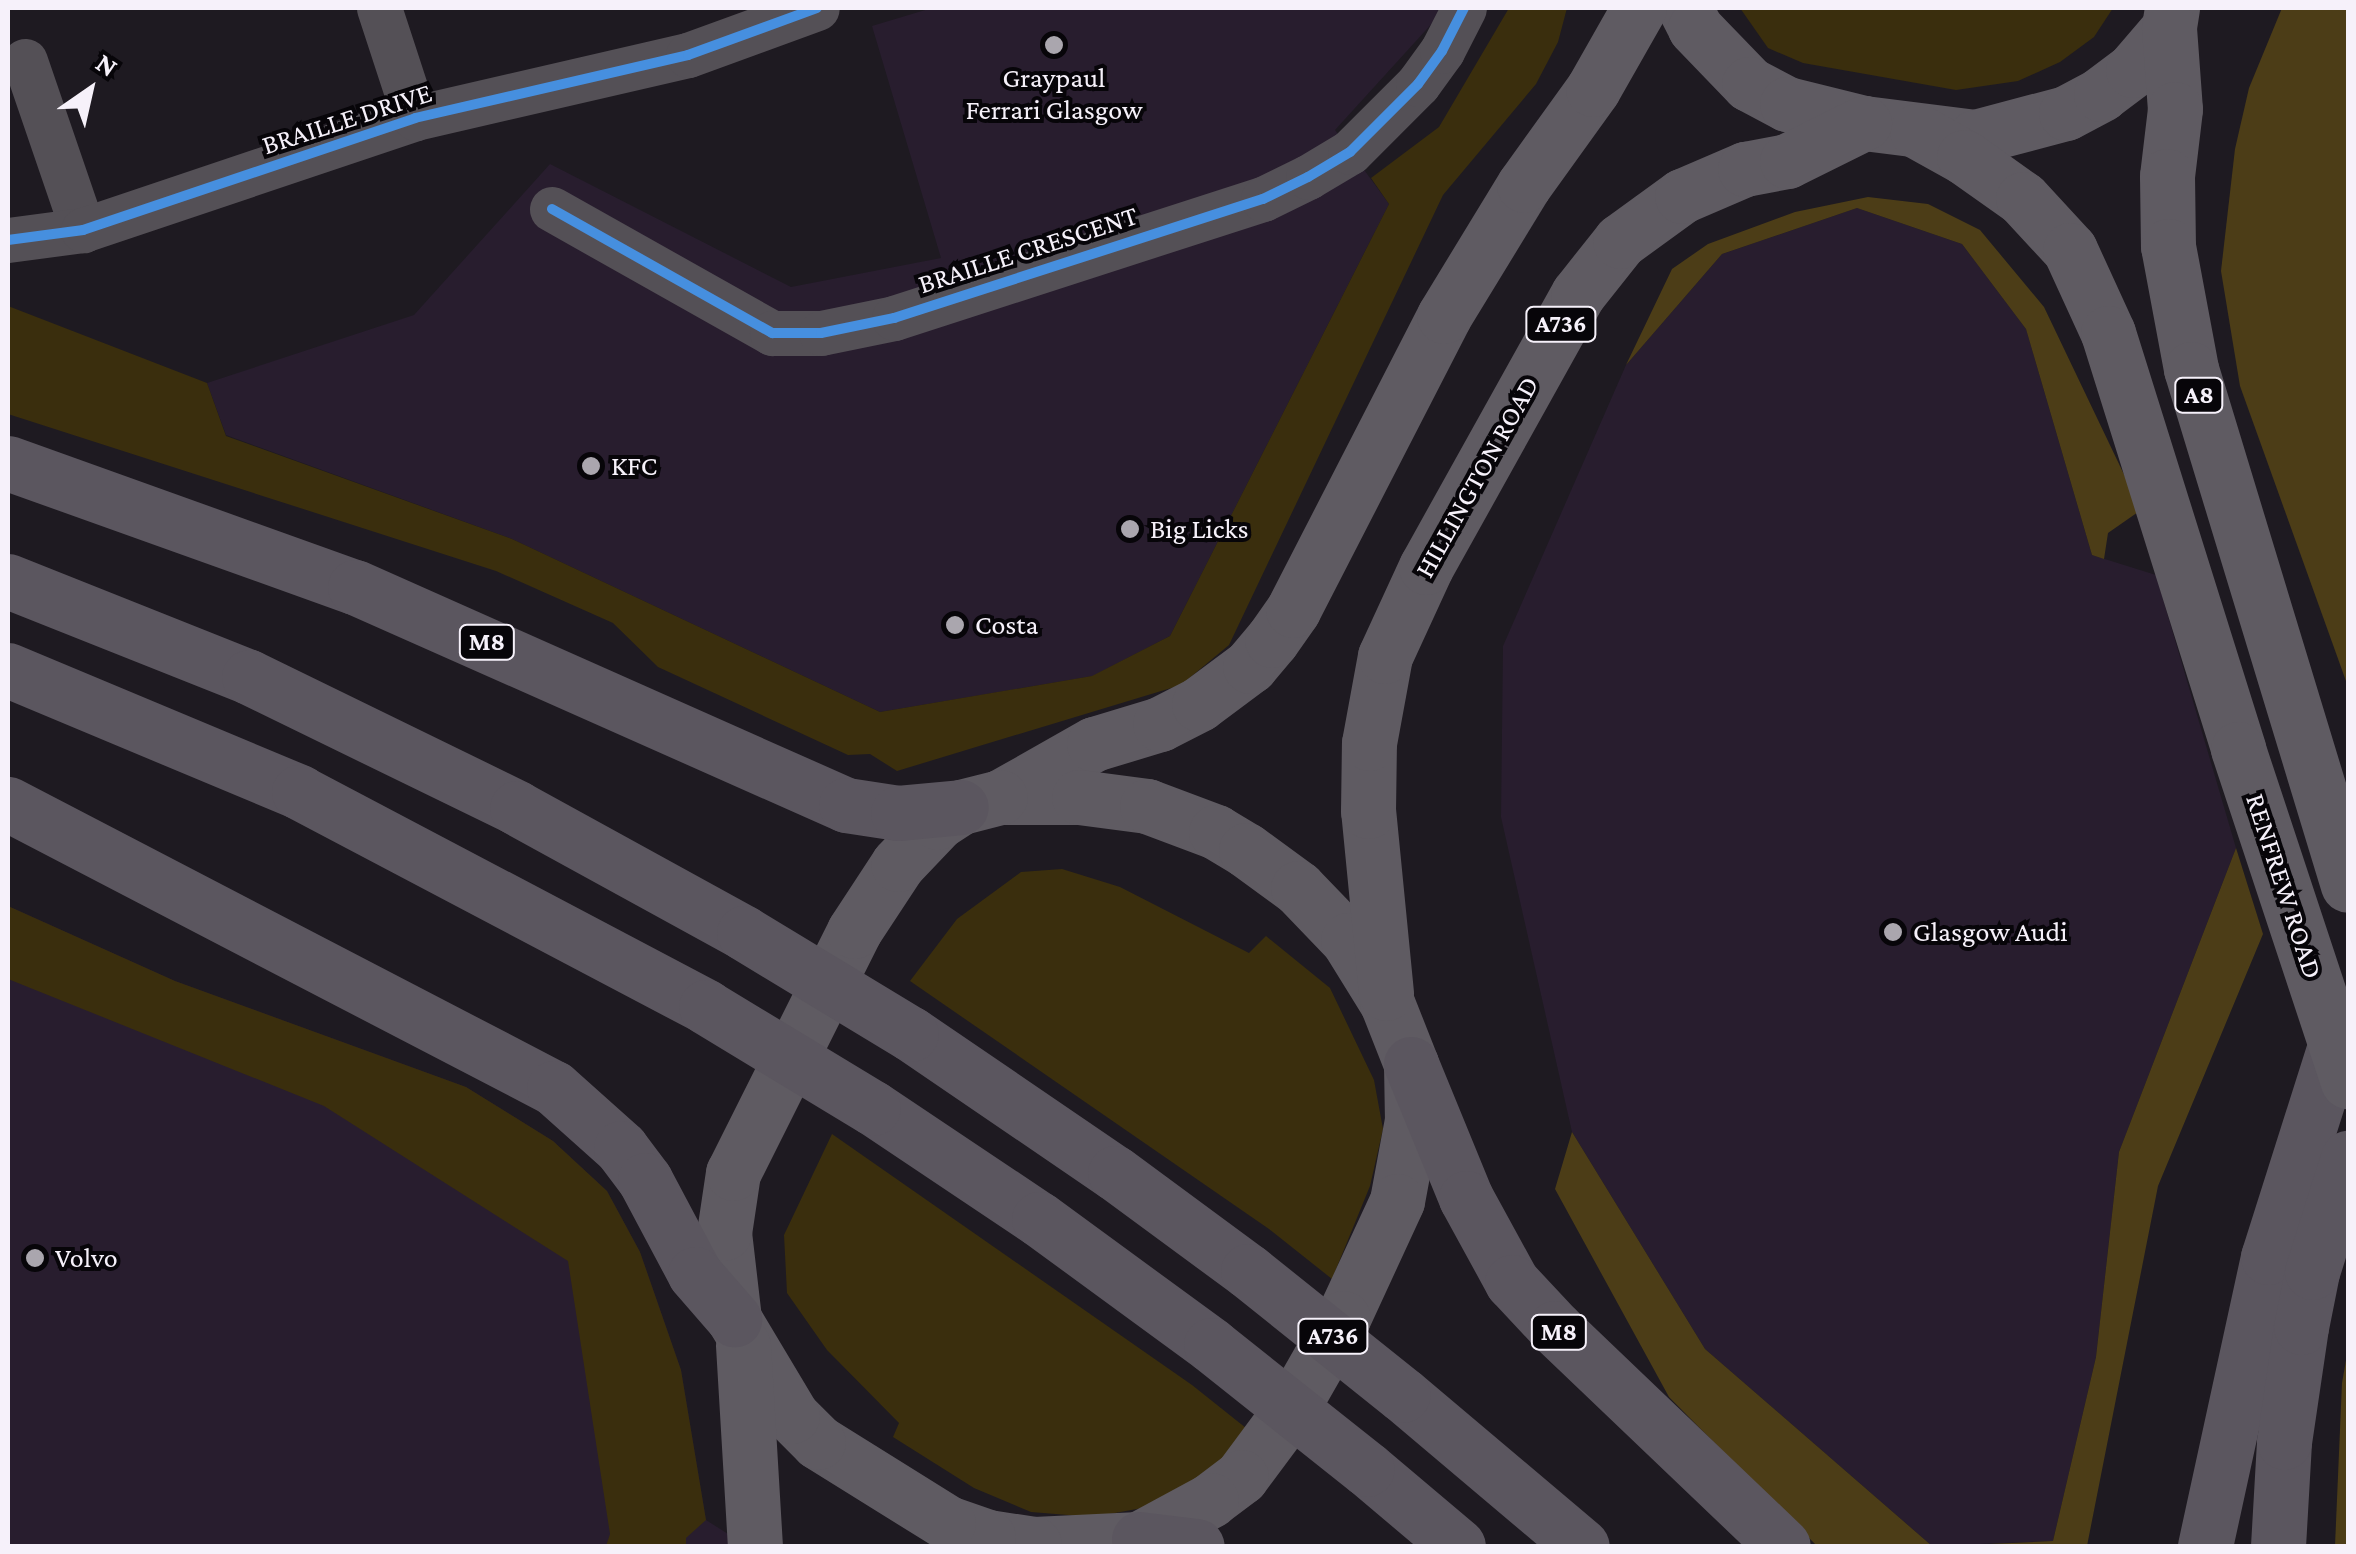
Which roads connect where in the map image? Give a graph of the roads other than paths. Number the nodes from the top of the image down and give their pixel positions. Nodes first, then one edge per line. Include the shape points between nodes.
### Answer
1 (379, 8) edge
2 (816, 8) edge
3 (1464, 8) edge
4 (1639, 8) edge
5 (1685, 8) edge
6 (764, 16) edge
7 (2171, 18) edge
8 (25, 61) dead end
9 (415, 118) junction
10 (1891, 127) junction
11 (552, 209) dead end
12 (83, 230) junction
13 (8, 240) edge
14 (8, 464) edge
15 (8, 581) edge
16 (8, 670) edge
17 (980, 802) junction
18 (8, 804) edge
19 (2348, 885) edge
20 (1386, 1003) junction
21 (2348, 1004) edge
22 (1411, 1064) junction
23 (2348, 1081) edge
24 (2348, 1158) edge
25 (738, 1329) junction
26 (1139, 1539) junction
27 (1070, 1545) edge
28 (755, 1546) edge
29 (1197, 1546) edge
30 (1458, 1546) edge
31 (1582, 1546) edge
32 (1783, 1546) edge
33 (2206, 1546) edge
34 (2278, 1546) edge

1 - 9 street
2 - 6 street, BRAILLE DRIVE
3 - 11 street, BRAILLE CRESCENT via 1418,84 1350,152 1308,177 1262,198 894,318 772,333
4 - 17 main road, A736 via 1444,316 1272,640 1250,666 1199,704 1094,744
5 - 10 main road via 1750,84 1787,104
6 - 9 street, BRAILLE DRIVE via 688,54
7 - 10 main road via 2133,70 2066,113 1975,137
7 - 19 main road, A8 via 2168,246 2191,369
8 - 12 street
9 - 12 street, BRAILLE DRIVE
10 - 20 main road, HILLINGTON ROAD / A736 via 1682,196 1620,241 1578,294 1426,567 1385,656 1368,743 1368,811
10 - 23 main road, RENFREW ROAD / A8, bridge via 2010,190 2070,250 2108,333
12 - 13 street, BRAILLE DRIVE
14 - 17 highway, M8 via 429,617 846,804 898,813
15 - 31 highway, bridge via 249,678 517,808 911,1034 1248,1271
16 - 30 highway, bridge via 299,792 706,1007 1038,1219 1212,1346
17 - 20 main road, A736 via 1113,800 1216,832 1285,876 1325,912
17 - 25 main road, A736 via 918,843 863,915 734,1173 724,1233
18 - 25 highway via 554,1088 621,1148 695,1274
20 - 22 main road, A736
21 - 33 highway via 2268,1257
22 - 26 main road, A736 via 1412,1120 1396,1201 1299,1395 1240,1477
22 - 32 highway, M8 via 1466,1198 1512,1282
24 - 34 highway via 2301,1327
25 - 27 main road, A736 via 792,1416 890,1491 948,1524 988,1537
25 - 28 main road, A736
26 - 27 main road, A736
26 - 29 highway

